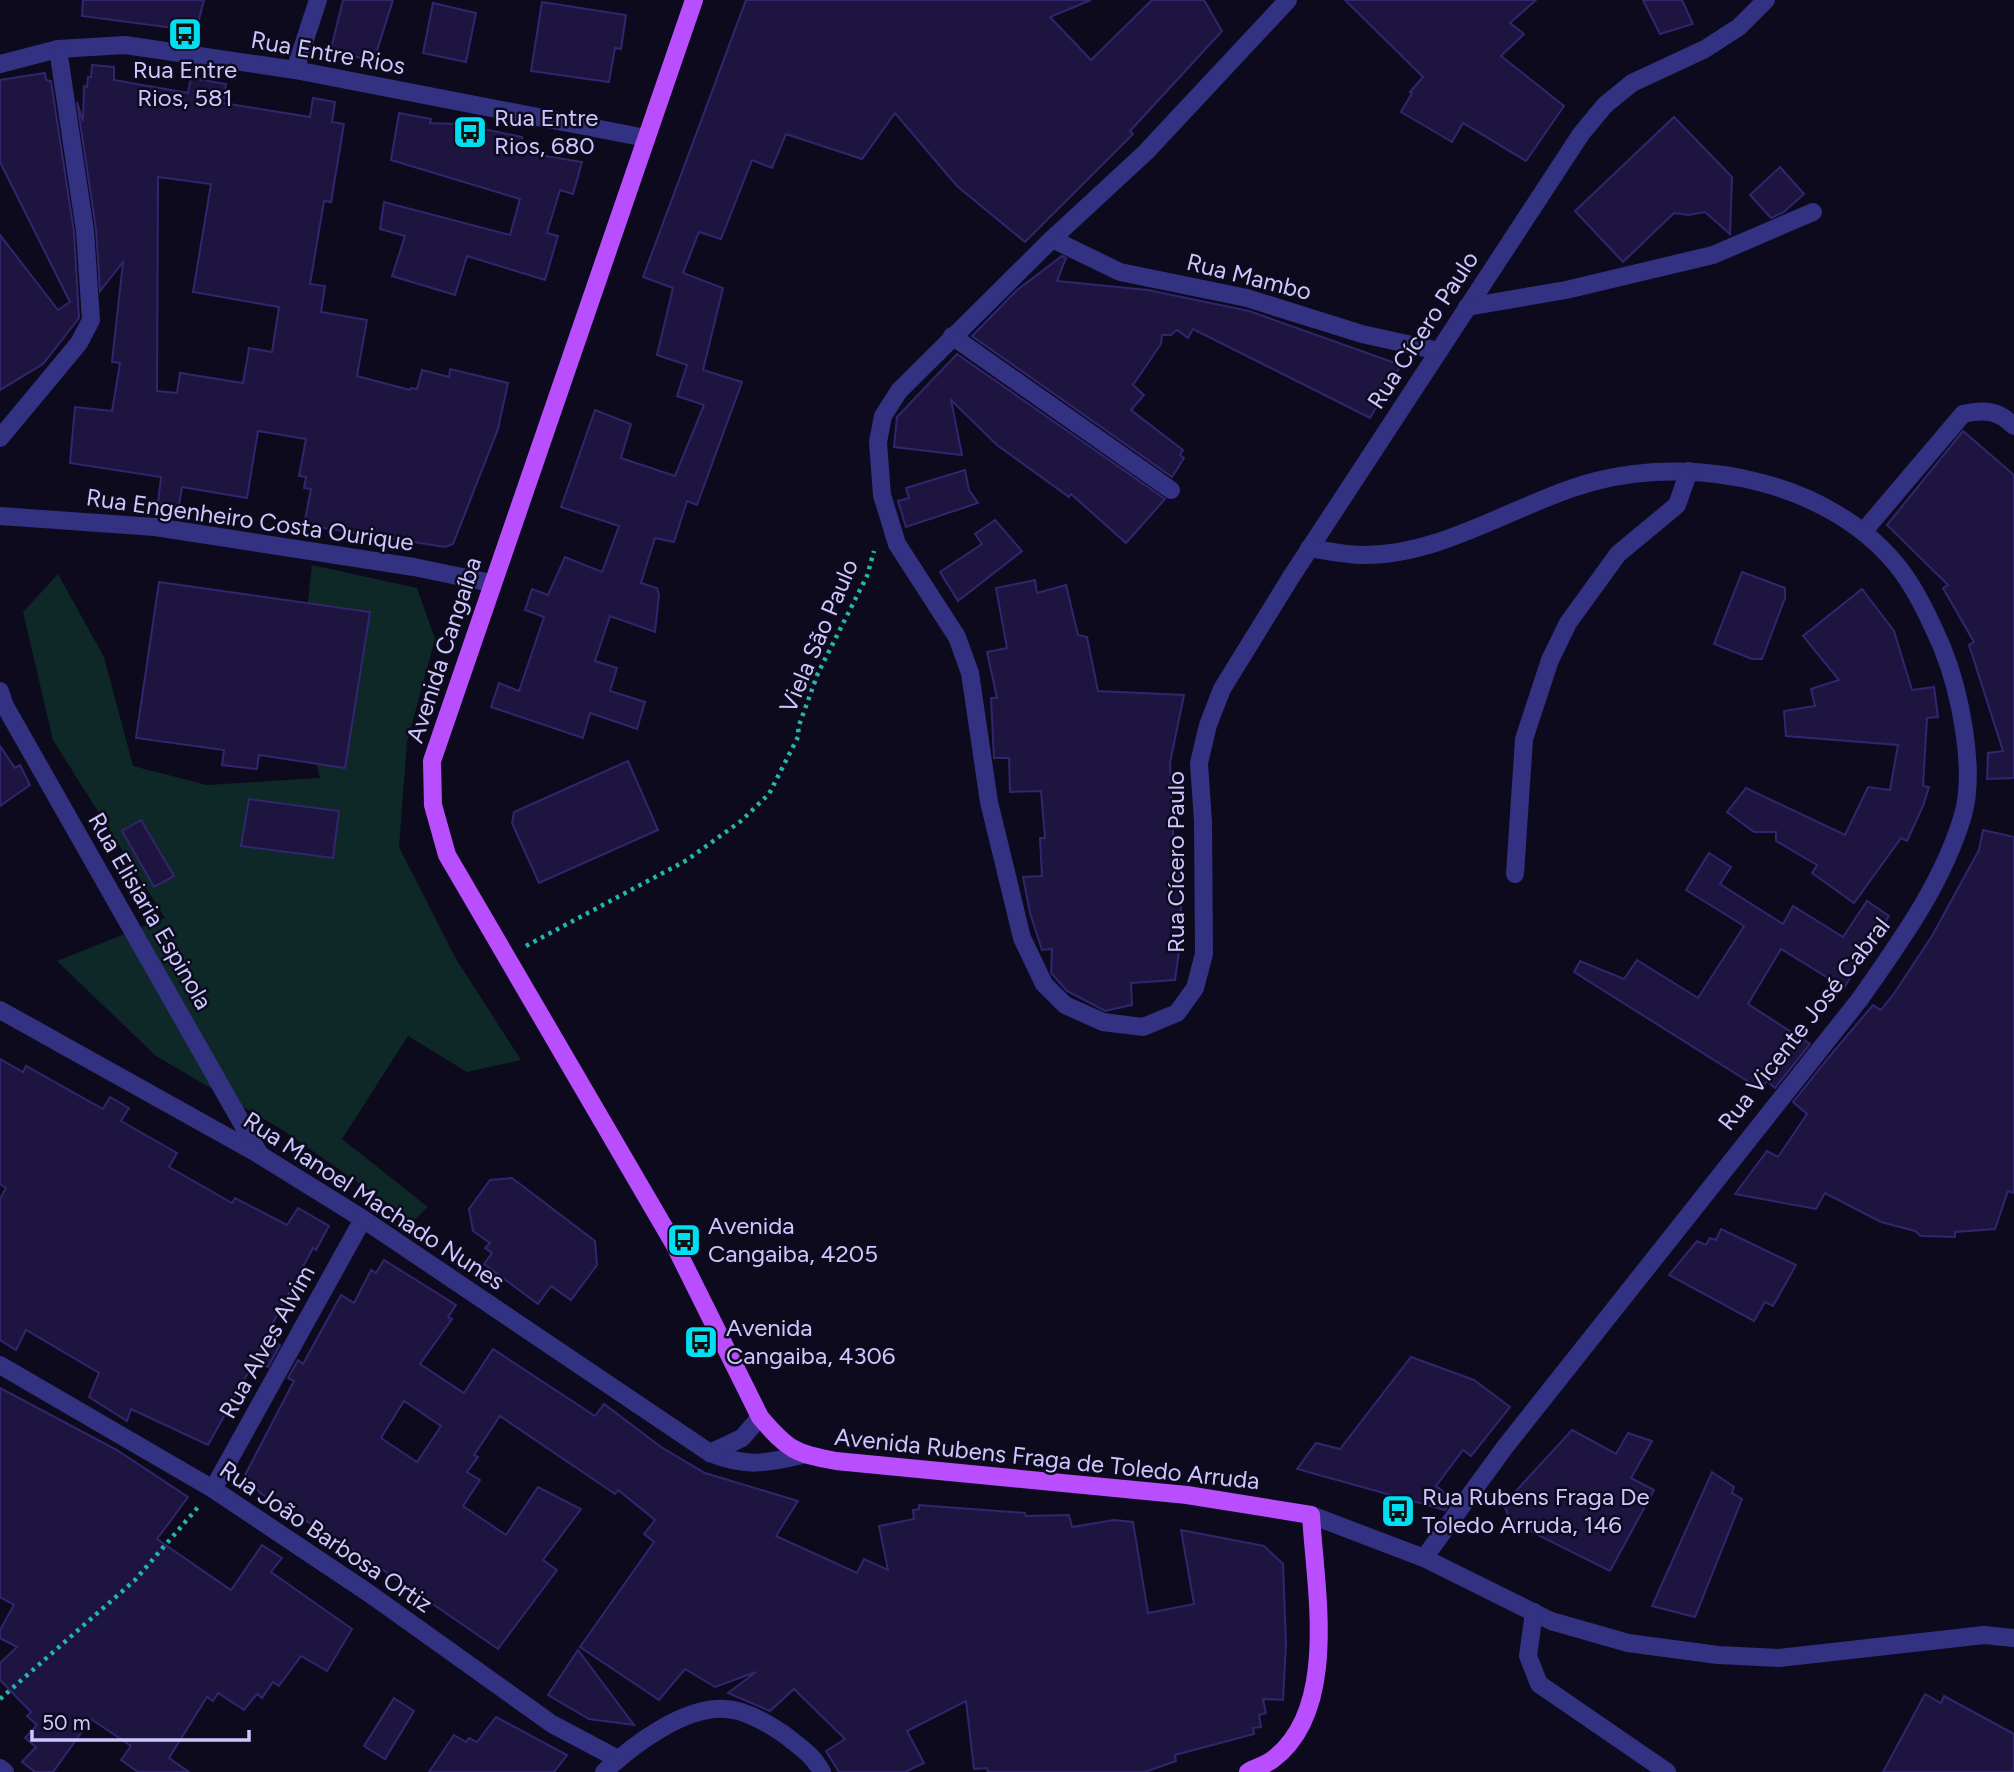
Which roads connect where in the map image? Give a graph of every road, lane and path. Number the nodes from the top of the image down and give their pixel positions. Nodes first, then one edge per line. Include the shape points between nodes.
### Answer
1 (318, 0) edge
2 (695, 0) edge
3 (1288, 0) edge
4 (1766, 0) edge
5 (58, 49) junction
6 (0, 64) edge
7 (295, 70) junction
8 (646, 138) junction
9 (1813, 212) dead end
10 (1052, 239) junction
11 (1467, 307) junction
12 (952, 336) junction
13 (1439, 351) junction
14 (2014, 426) edge
15 (0, 438) edge
16 (1689, 471) junction
17 (1171, 490) dead end
18 (0, 516) edge
19 (890, 519) junction
20 (1863, 532) junction
21 (1309, 548) junction
22 (491, 583) junction
23 (0, 691) edge
24 (1516, 874) dead end
25 (506, 961) junction
26 (0, 1010) edge
27 (260, 1155) junction
28 (363, 1219) junction
29 (0, 1365) edge
30 (760, 1417) junction
31 (710, 1453) junction
32 (802, 1455) junction
33 (213, 1489) junction
34 (1311, 1515) junction
35 (1423, 1558) junction
36 (1534, 1612) junction
37 (2014, 1638) edge
38 (0, 1699) edge
39 (618, 1759) junction
40 (0, 1768) edge
41 (5, 1772) edge
42 (604, 1772) edge
43 (822, 1772) edge
44 (1248, 1772) edge
45 (1667, 1772) edge

1 - 7 street
2 - 8 main road, Avenida Cangaíba
3 - 10 street, Rua Cícero Paulo via 1146,152
4 - 11 street, Rua Cícero Paulo via 1739,27 1632,83 1605,105
5 - 6 street, Rua Entre Rios
5 - 7 street, Rua Entre Rios via 125,45
5 - 15 street via 85,232 91,320 79,343
7 - 8 street, Rua Entre Rios
8 - 22 main road, Avenida Cangaíba
9 - 11 street via 1713,256
10 - 12 street, Rua Cícero Paulo
10 - 13 street, Rua Mambo via 1120,272 1247,298 1362,334
11 - 13 street, Rua Cícero Paulo
12 - 17 street
12 - 19 street, Rua Cícero Paulo via 899,391 883,416 878,442 882,495
13 - 21 street, Rua Cícero Paulo
14 - 20 street via 1995,412 1963,414
16 - 20 street, Rua Vicente José Cabral via 1769,485 1814,502
16 - 21 street, Rua Vicente José Cabral via 1598,481 1419,547 1365,555
16 - 24 street via 1676,505 1618,554 1568,623 1550,660 1524,739
18 - 22 street, Rua Engenheiro Costa Ourique via 155,527
19 - 21 street, Rua Cícero Paulo via 897,544 957,637 970,673 989,802 1022,938 1044,984 1065,1005 1103,1022 1143,1027 1177,1013 1195,988 1204,954 1199,763 1208,725 1222,689
19 - 25 path, Viela São Paulo via 818,673 799,735 769,794 687,860 538,937
20 - 35 street, Rua Vicente José Cabral via 1907,579 1951,669 1968,750 1964,813 1941,870 1910,929 1860,999 1513,1436
22 - 25 main road, Avenida Cangaíba via 432,761 433,804 446,855
23 - 27 street, Rua Elisiaria Espinola
25 - 30 main road, Avenida Cangaíba via 572,1065 674,1244
26 - 27 street, Rua Manoel Machado Nunes
27 - 28 street, Rua Manoel Machado Nunes
28 - 31 street, Rua Manoel Machado Nunes
28 - 33 street, Rua Alves Alvim
29 - 33 street, Rua João Barbosa Ortiz
30 - 31 street via 742,1438
30 - 32 main road, Avenida Cangaíba
31 - 32 street, Rua Manoel Machado Nunes via 739,1464
32 - 34 main road, Avenida Rubens Fraga de Toledo Arruda via 1187,1495
33 - 38 path via 135,1580
33 - 39 street, Rua João Barbosa Ortiz via 552,1724
34 - 35 street, Avenida Rubens Fraga de Toledo Arruda
34 - 44 main road via 1319,1662 1311,1705 1273,1760
35 - 36 street, Avenida Rubens Fraga de Toledo Arruda
36 - 37 street, Avenida Rubens Fraga de Toledo Arruda via 1628,1643 1718,1655 1779,1658 1984,1634
36 - 45 street via 1528,1656 1539,1684
39 - 42 street
39 - 43 street via 677,1718 726,1709 769,1723 814,1757
40 - 41 street

